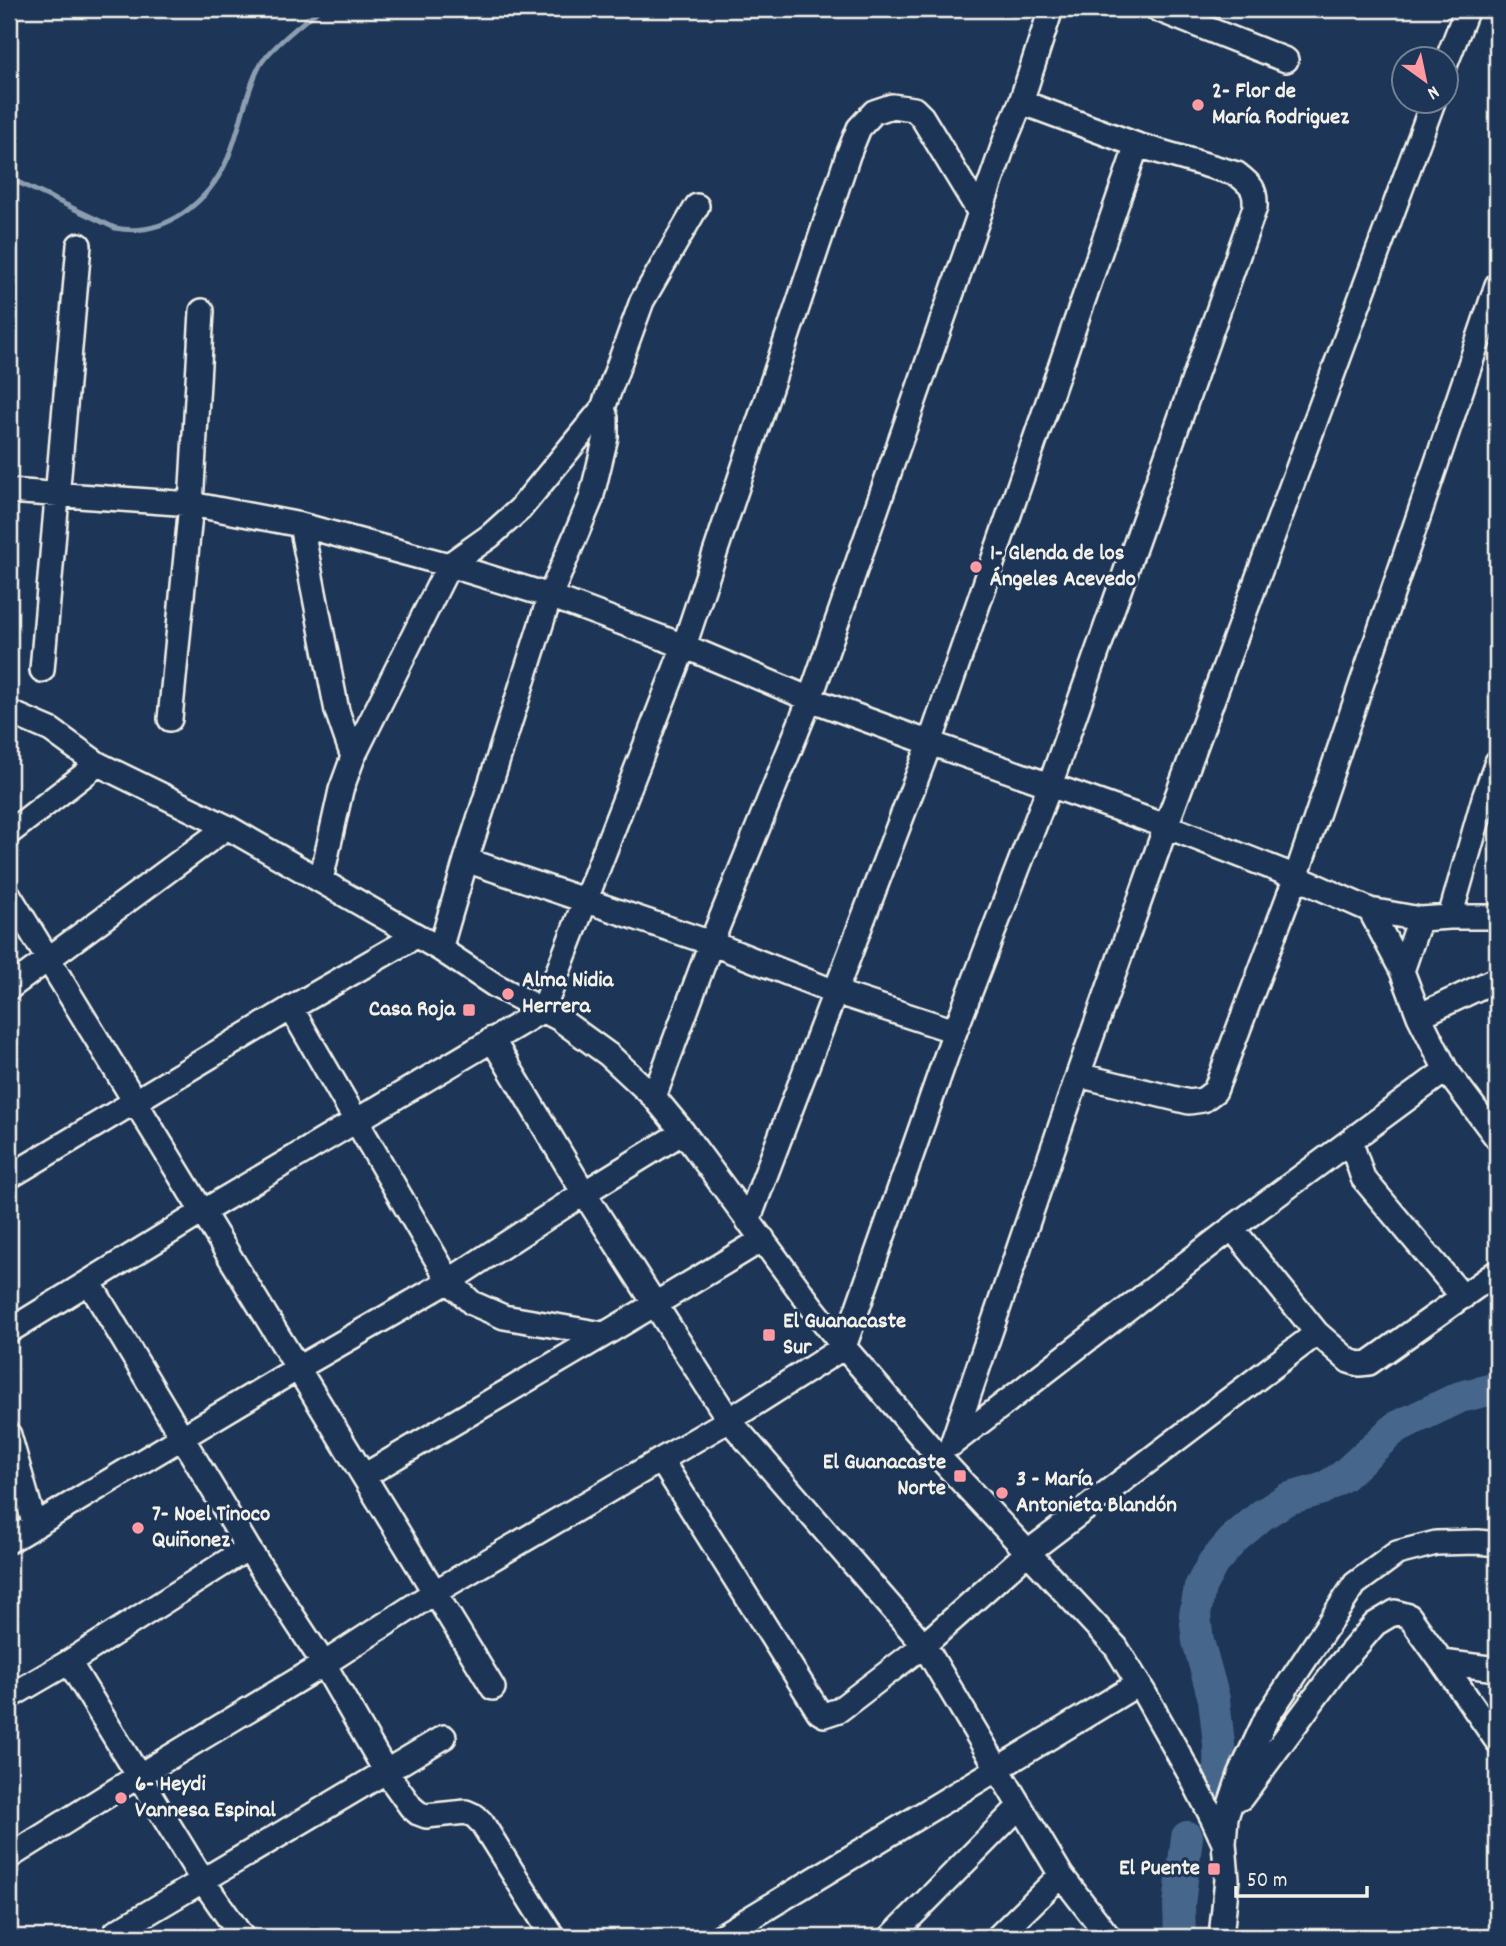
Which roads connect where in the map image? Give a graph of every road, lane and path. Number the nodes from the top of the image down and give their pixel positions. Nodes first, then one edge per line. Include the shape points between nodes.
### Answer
1 (1051, 9) edge
2 (1157, 9) edge
3 (1466, 9) edge
4 (1453, 46) edge
5 (1286, 60) dead end
6 (1021, 102) junction
7 (1428, 116) edge
8 (1137, 145) junction
9 (957, 174) junction
10 (992, 177) junction
11 (697, 206) dead end
12 (980, 212) junction
13 (79, 245) dead end
14 (1497, 285) edge
15 (202, 311) dead end
16 (603, 408) junction
17 (9, 491) edge
18 (58, 494) junction
19 (191, 504) junction
20 (301, 525) junction
21 (449, 565) junction
22 (550, 596) junction
23 (684, 646) junction
24 (42, 670) dead end
25 (810, 699) junction
26 (9, 712) edge
27 (170, 719) dead end
28 (930, 743) junction
29 (353, 757) junction
30 (1497, 762) edge
31 (98, 764) junction
32 (1050, 785) junction
33 (1166, 826) junction
34 (227, 827) junction
35 (9, 833) edge
36 (466, 860) junction
37 (1296, 877) junction
38 (321, 880) junction
39 (9, 895) edge
40 (586, 900) junction
41 (1370, 910) junction
42 (1450, 917) junction
43 (1497, 917) edge
44 (1420, 919) junction
45 (416, 936) junction
46 (711, 943) junction
47 (440, 949) junction
48 (48, 960) junction
49 (1402, 971) junction
50 (1497, 979) edge
51 (9, 988) edge
52 (835, 992) junction
53 (290, 1008) junction
54 (543, 1010) junction
55 (1419, 1016) junction
56 (955, 1031) junction
57 (492, 1039) junction
58 (1447, 1070) junction
59 (1078, 1075) junction
60 (654, 1097) junction
61 (135, 1102) junction
62 (355, 1120) junction
63 (683, 1132) junction
64 (1497, 1138) edge
65 (1350, 1143) junction
66 (1321, 1163) junction
67 (9, 1177) edge
68 (1363, 1178) junction
69 (584, 1194) junction
70 (204, 1211) junction
71 (1232, 1228) junction
72 (756, 1230) junction
73 (1497, 1272) edge
74 (449, 1281) junction
75 (89, 1282) junction
76 (1463, 1297) junction
77 (656, 1305) junction
78 (9, 1331) edge
79 (1317, 1333) junction
80 (603, 1334) junction
81 (844, 1347) junction
82 (298, 1368) junction
83 (729, 1420) junction
84 (9, 1435) edge
85 (183, 1438) junction
86 (945, 1449) junction
87 (661, 1460) junction
88 (364, 1476) junction
89 (35, 1526) junction
90 (9, 1541) edge
91 (1497, 1544) edge
92 (248, 1548) junction
93 (1027, 1553) junction
94 (435, 1592) junction
95 (924, 1645) junction
96 (69, 1662) junction
97 (1442, 1662) junction
98 (324, 1664) junction
99 (1497, 1669) edge
100 (1139, 1684) junction
101 (493, 1688) dead end
102 (9, 1697) edge
103 (444, 1737) dead end
104 (1497, 1741) edge
105 (998, 1770) junction
106 (386, 1772) junction
107 (139, 1775) junction
108 (1020, 1806) junction
109 (1226, 1817) junction
110 (1224, 1843) junction
111 (9, 1857) edge
112 (1061, 1875) junction
113 (203, 1881) junction
114 (116, 1932) dead end
115 (242, 1937) edge
116 (554, 1937) edge
117 (719, 1937) edge
118 (891, 1937) edge
119 (998, 1937) edge
120 (1109, 1937) edge
121 (1221, 1937) edge

1 - 6 street
2 - 5 street
3 - 4 street
6 - 8 street
6 - 10 street
7 - 33 street
8 - 28 street
8 - 32 street via 1237,174 1255,193 1255,207
9 - 10 street
9 - 12 street
9 - 23 street via 914,109 892,106 874,112 859,128
10 - 12 street
11 - 16 street via 642,301
12 - 25 street
13 - 18 street
14 - 37 street
15 - 19 street
16 - 21 street via 520,509
16 - 22 street via 606,437 591,499
17 - 18 street
18 - 19 street
18 - 24 street
19 - 20 street
19 - 27 street
20 - 21 street
20 - 29 street via 337,711
21 - 22 street
21 - 29 street
22 - 23 street
22 - 36 street
23 - 25 street
23 - 40 street
25 - 28 street
25 - 46 street
26 - 31 street via 51,730
28 - 32 street
28 - 52 street
29 - 38 street
30 - 42 street
31 - 34 street
31 - 35 street
32 - 33 street
32 - 56 street
33 - 37 street
33 - 59 street
34 - 38 street
34 - 48 street
36 - 40 street
36 - 47 street
37 - 41 street
37 - 59 street via 1215,1091 1203,1100 1189,1102
38 - 45 street
39 - 48 street
40 - 46 street
40 - 54 street
41 - 44 street
41 - 49 street
42 - 43 street
42 - 44 street
44 - 49 street
45 - 47 street
45 - 53 street
46 - 52 street
46 - 60 street
47 - 54 street
48 - 51 street
48 - 61 street
49 - 55 street
50 - 55 street
52 - 56 street
52 - 72 street
53 - 61 street
53 - 62 street
54 - 57 street
54 - 60 street via 609,1055
55 - 58 street
56 - 81 street
57 - 62 street
57 - 69 street
58 - 64 street
58 - 65 street
59 - 86 street
60 - 63 street
61 - 67 street
61 - 70 street
62 - 70 street
62 - 74 street
63 - 69 street
63 - 72 street
65 - 66 street
65 - 68 street
66 - 68 street
66 - 71 street
68 - 76 street
69 - 74 street
69 - 77 street
70 - 75 street
70 - 82 street
71 - 79 street
71 - 86 street
72 - 77 street
72 - 81 street
73 - 76 street
74 - 80 street via 472,1303 505,1317
74 - 82 street
75 - 78 street
75 - 85 street
76 - 79 street via 1368,1363 1349,1361
77 - 80 street
77 - 83 street
79 - 93 street
80 - 88 street
81 - 83 street
81 - 86 street
82 - 85 street
82 - 88 street
83 - 87 street
83 - 95 street
84 - 89 street
85 - 89 street
85 - 92 street
86 - 93 street
87 - 94 street
87 - 95 street via 819,1712 839,1710
88 - 94 street
89 - 90 street
91 - 109 street via 1436,1543 1397,1553 1355,1584 1267,1717
92 - 96 street
92 - 98 street
93 - 95 street
93 - 100 street via 1116,1647
94 - 98 street
94 - 101 street
95 - 105 street
96 - 102 street
96 - 107 street
97 - 99 street
97 - 104 street
97 - 109 street via 1409,1616 1395,1612 1375,1624
98 - 106 street
98 - 107 street
100 - 105 street
100 - 110 street
103 - 106 street
105 - 108 street
105 - 117 street
106 - 113 street
106 - 116 street via 418,1813 466,1812 475,1816
107 - 111 street
107 - 113 street
108 - 112 street
108 - 118 street
109 - 110 street
110 - 121 street via 1227,1879
112 - 119 street
112 - 120 street
113 - 114 street
113 - 115 street

